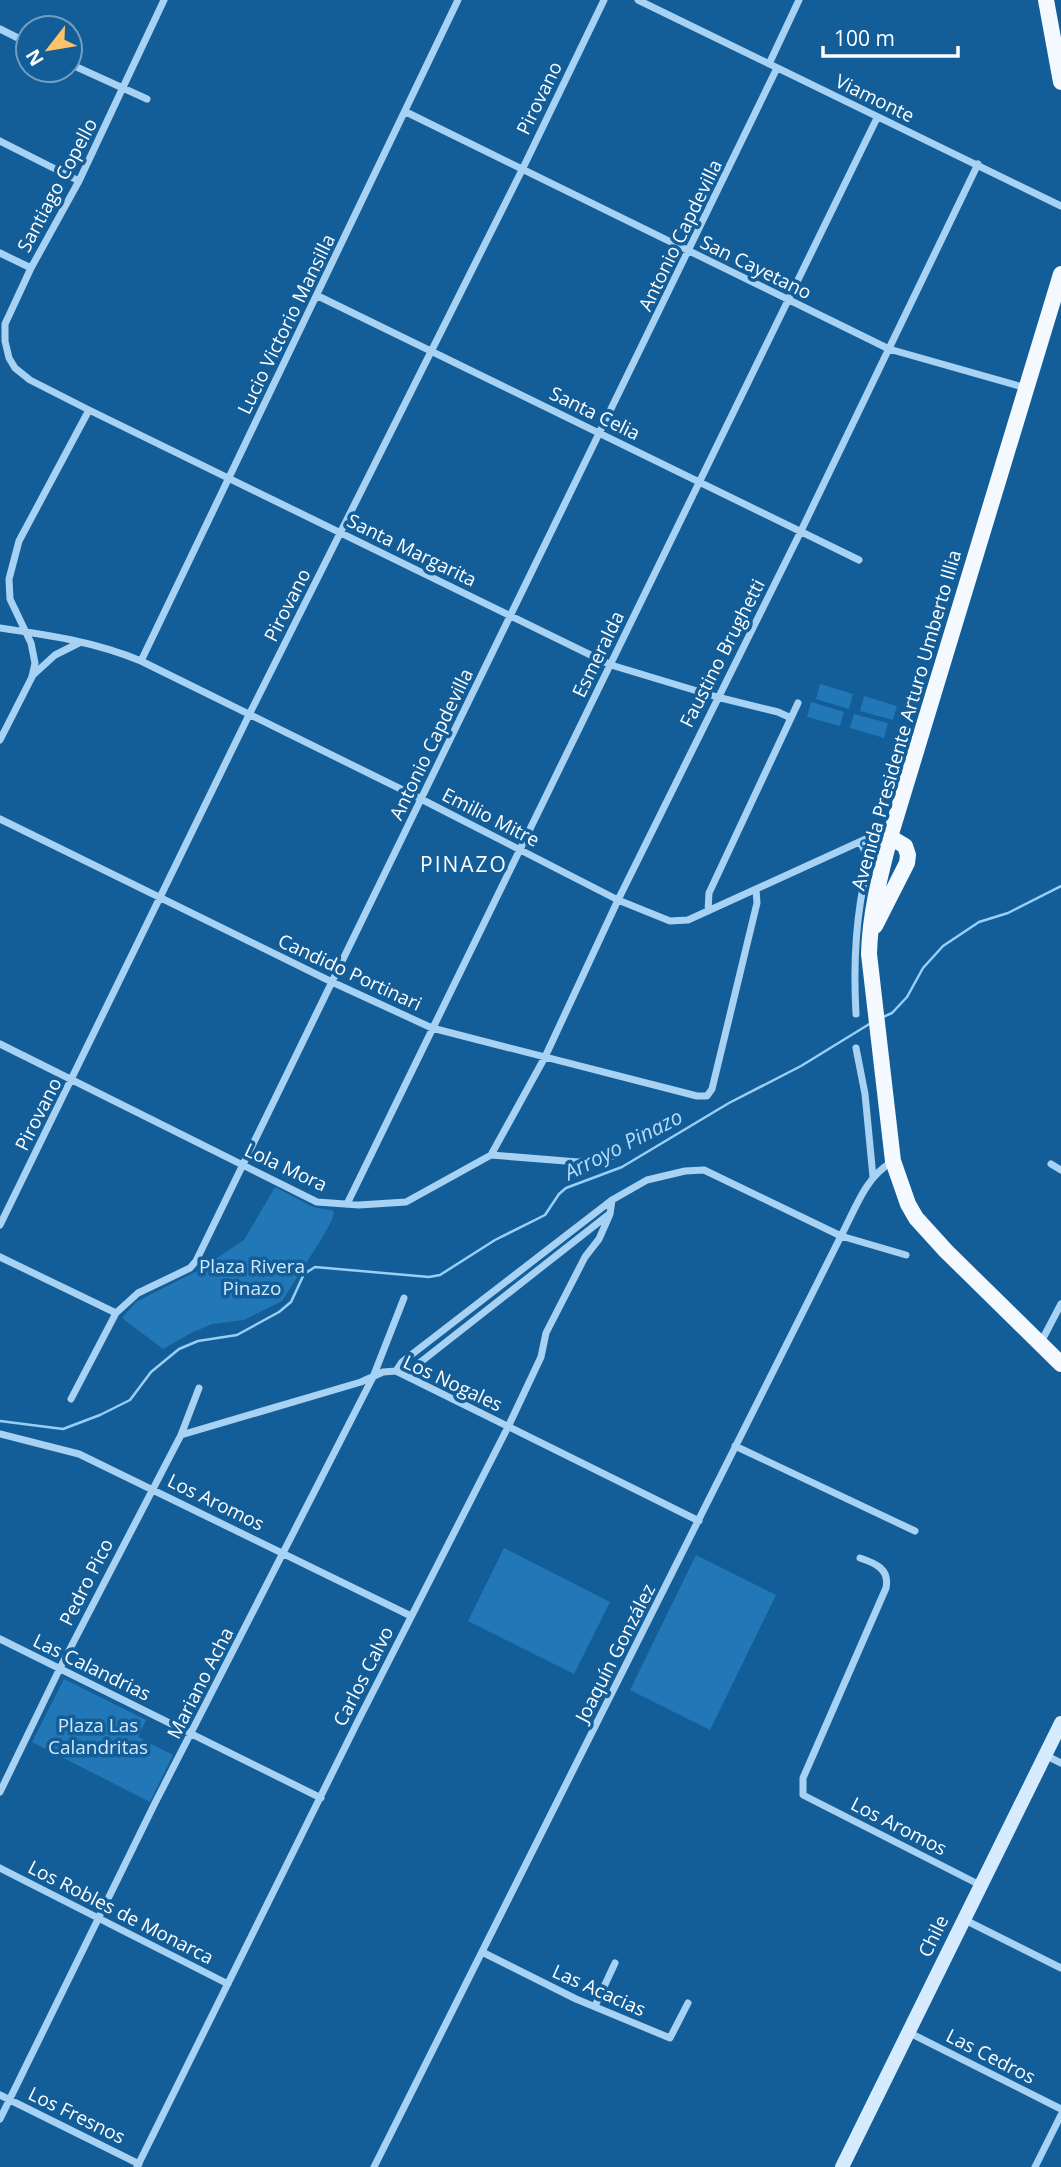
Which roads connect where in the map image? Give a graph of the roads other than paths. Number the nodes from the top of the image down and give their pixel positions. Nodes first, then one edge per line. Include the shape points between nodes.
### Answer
1 (164, 0) edge
2 (458, 0) edge
3 (604, 0) edge
4 (638, 0) edge
5 (799, 0) edge
6 (1049, 4) edge
7 (769, 64) junction
8 (778, 68) junction
9 (84, 71) edge
10 (1061, 82) edge
11 (123, 90) junction
12 (147, 99) dead end
13 (406, 112) junction
14 (877, 118) junction
15 (0, 141) edge
16 (978, 164) junction
17 (523, 168) junction
18 (79, 181) junction
19 (1061, 206) edge
20 (689, 252) junction
21 (0, 253) edge
22 (31, 268) junction
23 (1061, 274) edge
24 (318, 296) junction
25 (789, 301) junction
26 (889, 349) junction
27 (430, 351) junction
28 (30, 380) joint
29 (1026, 388) junction
30 (89, 410) junction
31 (601, 434) junction
32 (230, 479) junction
33 (699, 482) junction
34 (341, 532) junction
35 (800, 533) junction
36 (859, 560) dead end
37 (9, 579) junction
38 (0, 589) edge
39 (512, 616) junction
40 (0, 628) edge
41 (25, 631) junction
42 (80, 643) junction
43 (141, 661) junction
44 (611, 665) junction
45 (32, 677) junction
46 (717, 697) junction
47 (798, 703) dead end
48 (249, 715) junction
49 (791, 718) junction
50 (0, 740) edge
51 (421, 799) junction
52 (0, 818) edge
53 (890, 837) junction
54 (859, 842) junction
55 (518, 849) junction
56 (756, 889) junction
57 (161, 897) junction
58 (618, 900) junction
59 (708, 911) junction
60 (870, 938) junction
61 (332, 982) junction
62 (856, 1014) dead end
63 (432, 1028) junction
64 (0, 1044) edge
65 (856, 1048) dead end
66 (545, 1057) junction
67 (74, 1079) junction
68 (491, 1155) junction
69 (613, 1156) dead end
70 (893, 1161) junction
71 (1051, 1164) dead end
72 (244, 1165) junction
73 (1061, 1170) edge
74 (873, 1178) junction
75 (612, 1200) junction
76 (347, 1204) junction
77 (610, 1214) junction
78 (0, 1225) edge
79 (841, 1236) junction
80 (906, 1255) dead end
81 (0, 1257) edge
82 (404, 1298) dead end
83 (1061, 1304) edge
84 (117, 1313) junction
85 (1041, 1342) junction
86 (1061, 1353) edge
87 (1061, 1364) edge
88 (396, 1371) junction
89 (407, 1376) junction
90 (373, 1377) junction
91 (200, 1388) dead end
92 (71, 1399) dead end
93 (508, 1427) junction
94 (0, 1434) edge
95 (181, 1435) junction
96 (736, 1446) junction
97 (151, 1488) junction
98 (699, 1521) junction
99 (915, 1531) dead end
100 (284, 1553) junction
101 (860, 1558) dead end
102 (411, 1616) junction
103 (0, 1639) edge
104 (60, 1668) junction
105 (1061, 1723) edge
106 (192, 1734) junction
107 (1045, 1755) junction
108 (1061, 1763) edge
109 (0, 1792) edge
110 (321, 1798) junction
111 (0, 1868) edge
112 (979, 1885) junction
113 (99, 1919) junction
114 (963, 1919) junction
115 (482, 1952) junction
116 (615, 1963) dead end
117 (1061, 1968) edge
118 (228, 1983) junction
119 (688, 2003) dead end
120 (595, 2006) junction
121 (907, 2032) junction
122 (0, 2095) edge
123 (10, 2099) junction
124 (1061, 2109) edge
125 (1061, 2115) edge
126 (0, 2119) edge
127 (138, 2165) edge
128 (374, 2167) edge
129 (842, 2167) edge
130 (1035, 2167) edge

1 - 11 street, Santiago Copello
2 - 13 street, Lucio Victorio Mansilla
3 - 17 street, Pirovano
4 - 7 street, Viamonte
5 - 7 street
6 - 10 main road
7 - 8 street, Viamonte
8 - 14 street, Viamonte
8 - 20 street, Antonio Capdevilla
9 - 11 street
11 - 12 street
11 - 18 street, Santiago Copello
13 - 17 street, San Cayetano
13 - 24 street, Lucio Victorio Mansilla
14 - 16 street, Viamonte
14 - 25 street, Esmeralda
15 - 18 street
16 - 19 street, Viamonte
16 - 26 street, Faustino Brughetti
17 - 20 street, San Cayetano
17 - 27 street, Pirovano
18 - 22 street, Santiago Copello
20 - 25 street, San Cayetano
20 - 31 street, Antonio Capdevilla
21 - 22 street
22 - 28 street, Santiago Copello via 5,324 9,358
23 - 29 main road, Avenida Presidente Arturo Umberto Illia
24 - 27 street, Santa Celia
24 - 32 street, Lucio Victorio Mansilla
25 - 26 street, San Cayetano
25 - 33 street, Esmeralda
26 - 29 street, San Cayetano
26 - 35 street, Faustino Brughetti
27 - 31 street, Santa Celia
27 - 34 street, Pirovano
28 - 30 street, Santa Margarita
29 - 53 main road, Avenida Presidente Arturo Umberto Illia
30 - 32 street, Santa Margarita
30 - 37 street via 19,541
31 - 33 street, Santa Celia
31 - 39 street, Antonio Capdevilla
32 - 34 street, Santa Margarita
32 - 43 street, Lucio Victorio Mansilla
33 - 35 street, Santa Celia
33 - 44 street, Esmeralda
34 - 39 street, Santa Margarita
34 - 48 street, Pirovano
35 - 36 street, Santa Celia
35 - 46 street, Faustino Brughetti
37 - 38 street
37 - 41 street via 10,599
39 - 44 street, Santa Margarita
39 - 51 street, Antonio Capdevilla
40 - 41 street, Emilio Mitre
41 - 42 street, Emilio Mitre
41 - 45 street via 35,663
42 - 43 street, Emilio Mitre
42 - 45 street via 55,655
43 - 48 street, Emilio Mitre
44 - 46 street, Santa Margarita
44 - 55 street, Esmeralda
45 - 50 street
46 - 49 street, Santa Margarita
46 - 58 street, Faustino Brughetti
47 - 49 street
48 - 51 street, Emilio Mitre
48 - 57 street, Pirovano
49 - 59 street via 709,893
51 - 55 street, Emilio Mitre
51 - 61 street, Antonio Capdevilla
52 - 57 street, Candido Portinari
53 - 54 street, Emilio Mitre
53 - 60 main road, Avenida Presidente Arturo Umberto Illia
53 - 60 main road via 905,846 907,863
54 - 56 street, Emilio Mitre
54 - 62 street via 868,862 855,935
55 - 58 street, Emilio Mitre
55 - 63 street, Esmeralda
56 - 59 street, Emilio Mitre
56 - 66 street, Candido Portinari via 757,904 737,992 707,1096
57 - 61 street, Candido Portinari
57 - 67 street, Pirovano
58 - 59 street, Emilio Mitre via 670,921 688,920
58 - 66 street, Faustino Brughetti
60 - 70 main road, Avenida Presidente Arturo Umberto Illia
61 - 63 street, Candido Portinari
61 - 72 street, Antonio Capdevilla
63 - 66 street, Candido Portinari
63 - 76 street, Esmeralda
64 - 67 street, Lola Mora
65 - 74 street
66 - 68 street, Faustino Brughetti
67 - 72 street, Lola Mora
67 - 78 street, Pirovano
68 - 69 street via 578,1162
68 - 76 street, Lola Mora via 406,1202
70 - 74 street, Joaquín González
70 - 85 main road, Avenida Presidente Arturo Umberto Illia via 916,1218
71 - 73 street
72 - 76 street, Lola Mora via 317,1202
72 - 84 street, Antonio Capdevilla via 190,1268 138,1293
74 - 79 street, Joaquín González
75 - 77 street, Carlos Calvo
75 - 79 street via 647,1181 704,1170
75 - 88 street
77 - 89 street
77 - 93 street, Carlos Calvo via 546,1333 541,1357
79 - 80 street
79 - 96 street, Joaquín González
81 - 84 street
82 - 90 street, Mariano Acha
83 - 85 street
84 - 92 street, Antonio Capdevilla
85 - 86 main road, Avenida Presidente Arturo Umberto Illia
85 - 87 main road, Avenida Presidente Arturo Umberto Illia
88 - 89 street, Los Nogales
88 - 90 street, Los Nogales
89 - 93 street, Los Nogales
90 - 95 street, Los Nogales
90 - 100 street, Mariano Acha
91 - 95 street, Pedro Pico
93 - 98 street, Los Nogales
93 - 102 street, Carlos Calvo
94 - 97 street, Los Aromos via 79,1454
95 - 97 street, Pedro Pico
96 - 98 street, Joaquín González
96 - 99 street
97 - 100 street, Los Aromos
97 - 104 street, Pedro Pico
98 - 115 street, Joaquín González
100 - 102 street, Los Aromos
100 - 106 street, Mariano Acha
101 - 112 street, Los Aromos via 881,1568 886,1588 803,1778 803,1795
102 - 110 street, Carlos Calvo
103 - 104 street, Las Calandrias
104 - 106 street, Las Calandrias
104 - 109 street, Pedro Pico
105 - 107 street, Chile
106 - 110 street, Las Calandrias
106 - 113 street, Mariano Acha
107 - 108 street
107 - 112 street, Chile
110 - 118 street, Carlos Calvo
111 - 113 street, Los Robles de Monarca
112 - 114 street, Chile
113 - 118 street, Los Robles de Monarca
113 - 123 street, Mariano Acha
114 - 117 street
114 - 121 street, Chile
115 - 120 street, Las Acacias
115 - 128 street, Joaquín González
116 - 120 street
118 - 127 street, Carlos Calvo
119 - 120 street, Las Acacias via 670,2038
121 - 124 street, Las Cedros
121 - 129 street, Chile
122 - 123 street, Los Fresnos
123 - 126 street, Mariano Acha
123 - 127 street, Los Fresnos
125 - 130 street

